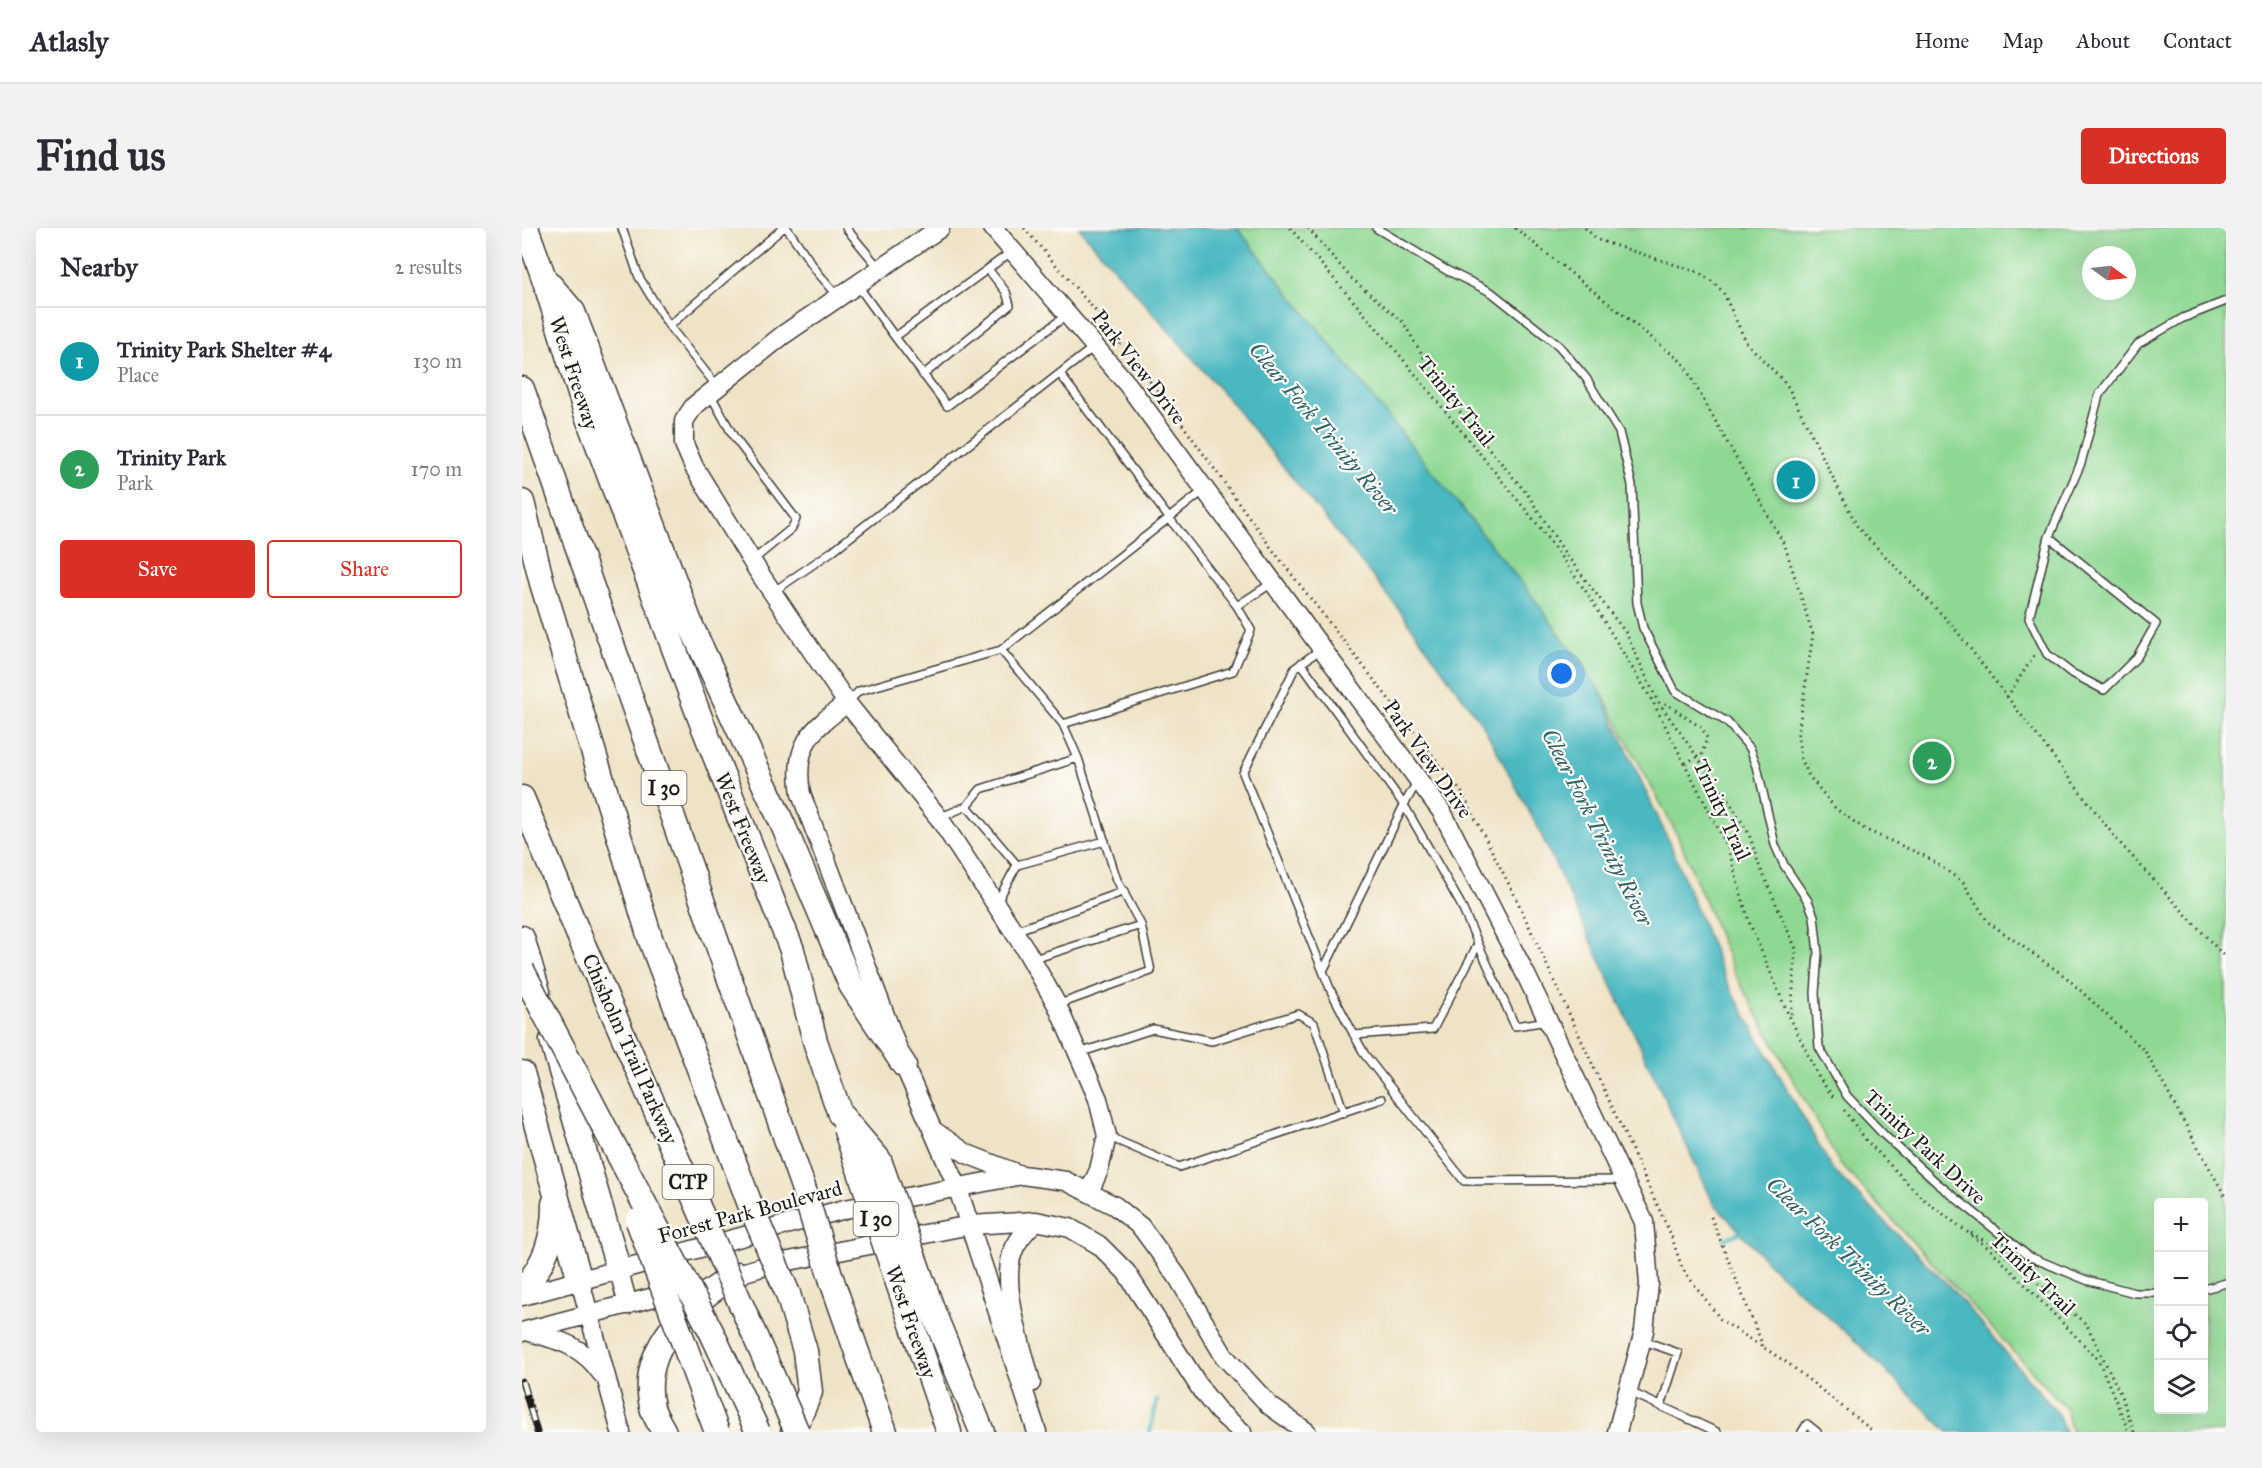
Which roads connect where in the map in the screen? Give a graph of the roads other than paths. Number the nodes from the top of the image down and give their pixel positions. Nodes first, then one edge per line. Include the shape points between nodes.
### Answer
1 (526, 228) edge
2 (622, 228) edge
3 (785, 228) edge
4 (846, 228) edge
5 (993, 228) edge
6 (1376, 228) edge
7 (934, 230) edge
8 (1013, 250) junction
9 (879, 269) junction
10 (988, 270) junction
11 (544, 278) junction
12 (857, 284) junction
13 (839, 297) junction
14 (2226, 301) edge
15 (1068, 314) junction
16 (669, 326) junction
17 (895, 337) junction
18 (1095, 346) junction
19 (1060, 374) junction
20 (923, 375) junction
21 (522, 389) edge
22 (714, 391) junction
23 (1204, 490) junction
24 (522, 502) edge
25 (1168, 518) junction
26 (2049, 537) junction
27 (752, 561) junction
28 (1272, 583) junction
29 (773, 592) junction
30 (1237, 606) junction
31 (1321, 649) junction
32 (1001, 650) junction
33 (1301, 663) junction
34 (847, 704) junction
35 (1064, 724) junction
36 (1078, 758) junction
37 (1419, 778) junction
38 (522, 798) edge
39 (1404, 805) junction
40 (967, 806) junction
41 (939, 818) junction
42 (1105, 841) junction
43 (1017, 865) junction
44 (1125, 891) junction
45 (996, 904) junction
46 (1141, 925) junction
47 (1014, 932) junction
48 (522, 938) edge
49 (1478, 944) junction
50 (1032, 960) junction
51 (522, 970) edge
52 (1323, 971) junction
53 (1057, 1005) junction
54 (1548, 1021) junction
55 (1354, 1035) junction
56 (1079, 1053) junction
57 (904, 1065) junction
58 (522, 1073) edge
59 (1382, 1099) dead end
60 (1344, 1113) junction
61 (840, 1114) junction
62 (933, 1130) junction
63 (1107, 1136) junction
64 (607, 1137) junction
65 (1022, 1175) junction
66 (1626, 1179) junction
67 (554, 1181) junction
68 (957, 1186) junction
69 (1089, 1192) junction
70 (606, 1220) junction
71 (1036, 1221) junction
72 (970, 1225) junction
73 (675, 1255) junction
74 (620, 1271) junction
75 (738, 1274) junction
76 (580, 1281) junction
77 (2226, 1283) edge
78 (2208, 1288) edge
79 (522, 1290) edge
80 (2154, 1293) edge
81 (522, 1296) edge
82 (628, 1305) junction
83 (589, 1315) junction
84 (524, 1331) edge
85 (1642, 1340) junction
86 (861, 1368) junction
87 (609, 1385) junction
88 (1630, 1392) junction
89 (1661, 1406) junction
90 (621, 1432) edge
91 (664, 1432) edge
92 (717, 1432) edge
93 (758, 1432) edge
94 (795, 1432) edge
95 (871, 1432) edge
96 (885, 1432) edge
97 (949, 1432) edge
98 (982, 1432) edge
99 (1039, 1432) edge
100 (1242, 1432) edge
101 (1307, 1432) edge
102 (1617, 1432) edge
103 (1717, 1432) edge
104 (1802, 1432) edge
105 (1817, 1432) edge

1 - 11 highway, West Freeway / I 30
2 - 16 lane via 639,277
3 - 13 lane
3 - 16 lane
4 - 9 lane
5 - 8 street, Park View Drive
6 - 80 lane, Trinity Park Drive via 1491,292 1559,346 1586,378 1619,432 1632,485 1637,603 1643,628 1675,691 1727,722 1750,748 1775,845 1815,916 1819,1047 1847,1096 1937,1183 2028,1256 2086,1280 2135,1293
7 - 9 street
8 - 10 lane
8 - 15 street, Park View Drive
9 - 12 street
10 - 17 lane
10 - 20 lane via 1006,292 1010,305
11 - 57 highway via 573,312 692,628 851,985
11 - 61 highway, West Freeway / I 30 via 585,410 792,950 815,1041
12 - 13 street
12 - 17 lane
13 - 22 street via 783,335
14 - 26 lane via 2183,318 2138,344 2099,395 2081,463
15 - 18 street, Park View Drive
15 - 20 lane via 946,406
16 - 22 lane
17 - 20 lane
18 - 19 lane
18 - 23 street, Park View Drive
19 - 25 lane
19 - 29 lane via 831,552
21 - 86 highway, I 30, bridge via 803,1187
22 - 27 street via 694,406 684,421 684,444
22 - 27 lane via 734,437 796,519 792,528
23 - 25 lane
23 - 28 street, Park View Drive
24 - 94 highway, bridge via 542,583 650,938 751,1207 788,1294 806,1351 810,1392
25 - 30 lane
25 - 32 lane
26 - 26 lane via 2156,624 2136,657 2104,690 2047,654 2029,618
27 - 29 street
28 - 30 lane
28 - 31 street, Park View Drive
29 - 34 street
30 - 35 lane via 1251,630 1233,671
31 - 33 lane
31 - 37 street, Park View Drive
32 - 34 lane via 859,691
32 - 35 lane
33 - 39 lane
33 - 52 lane via 1243,773
34 - 41 street
34 - 57 street via 816,726 804,743 797,771 801,794
35 - 36 lane
36 - 40 lane via 981,789
36 - 42 lane
37 - 39 lane
37 - 54 street, Park View Drive via 1442,812
38 - 94 highway, Chisholm Trail Parkway / CTP, bridge
39 - 49 lane via 1460,903
39 - 52 lane
40 - 41 lane
40 - 43 lane
41 - 45 street
42 - 43 lane
42 - 44 lane via 1117,880
43 - 45 lane
44 - 46 lane
44 - 47 lane
45 - 47 street
46 - 50 lane
46 - 53 lane via 1151,971
47 - 50 street
48 - 70 highway
49 - 54 lane via 1515,1026
49 - 55 lane via 1433,1029
50 - 53 street
51 - 64 highway, CTP, bridge
52 - 55 lane
53 - 56 street
54 - 66 street, Park View Drive
55 - 66 lane via 1365,1055 1464,1181
56 - 60 lane via 1153,1029 1212,1041 1298,1014 1314,1023
56 - 63 street via 1098,1099
57 - 62 street
58 - 67 highway
59 - 60 lane
60 - 63 lane via 1179,1167
61 - 97 highway, West Freeway / I 30, bridge
61 - 98 highway, bridge via 879,1160 934,1314
62 - 65 street via 967,1154
62 - 68 street
63 - 69 street
64 - 92 highway, bridge
64 - 93 highway, CTP, bridge via 712,1333
65 - 68 street, Forest Park Boulevard
65 - 69 street, Forest Park Boulevard via 1066,1181
66 - 85 street, Park View Drive via 1644,1222 1649,1284
67 - 76 highway
67 - 79 highway via 549,1249
68 - 72 street
68 - 73 street, Forest Park Boulevard via 845,1209
69 - 101 street, Forest Park Boulevard via 1116,1206 1142,1227 1177,1276 1224,1356 1270,1406
70 - 73 highway via 638,1244
70 - 74 highway
71 - 72 street
71 - 99 street via 1012,1252 1010,1284
71 - 100 street via 1078,1232 1112,1257 1136,1286 1202,1391
72 - 75 street via 841,1249
72 - 99 street
73 - 74 street, Forest Park Boulevard
74 - 76 street, Forest Park Boulevard
74 - 82 street
75 - 82 street
75 - 91 highway via 710,1290 660,1342 651,1380 652,1408
76 - 81 street, Forest Park Boulevard
76 - 83 street
77 - 78 lane
82 - 83 street
83 - 84 street
83 - 87 street
84 - 87 street via 576,1347
85 - 88 street, Park View Drive
85 - 89 lane via 1678,1353
86 - 95 highway
86 - 96 highway, I 30
87 - 90 street
88 - 89 lane
88 - 102 street, Park View Drive
89 - 103 lane
104 - 105 lane via 1807,1424

